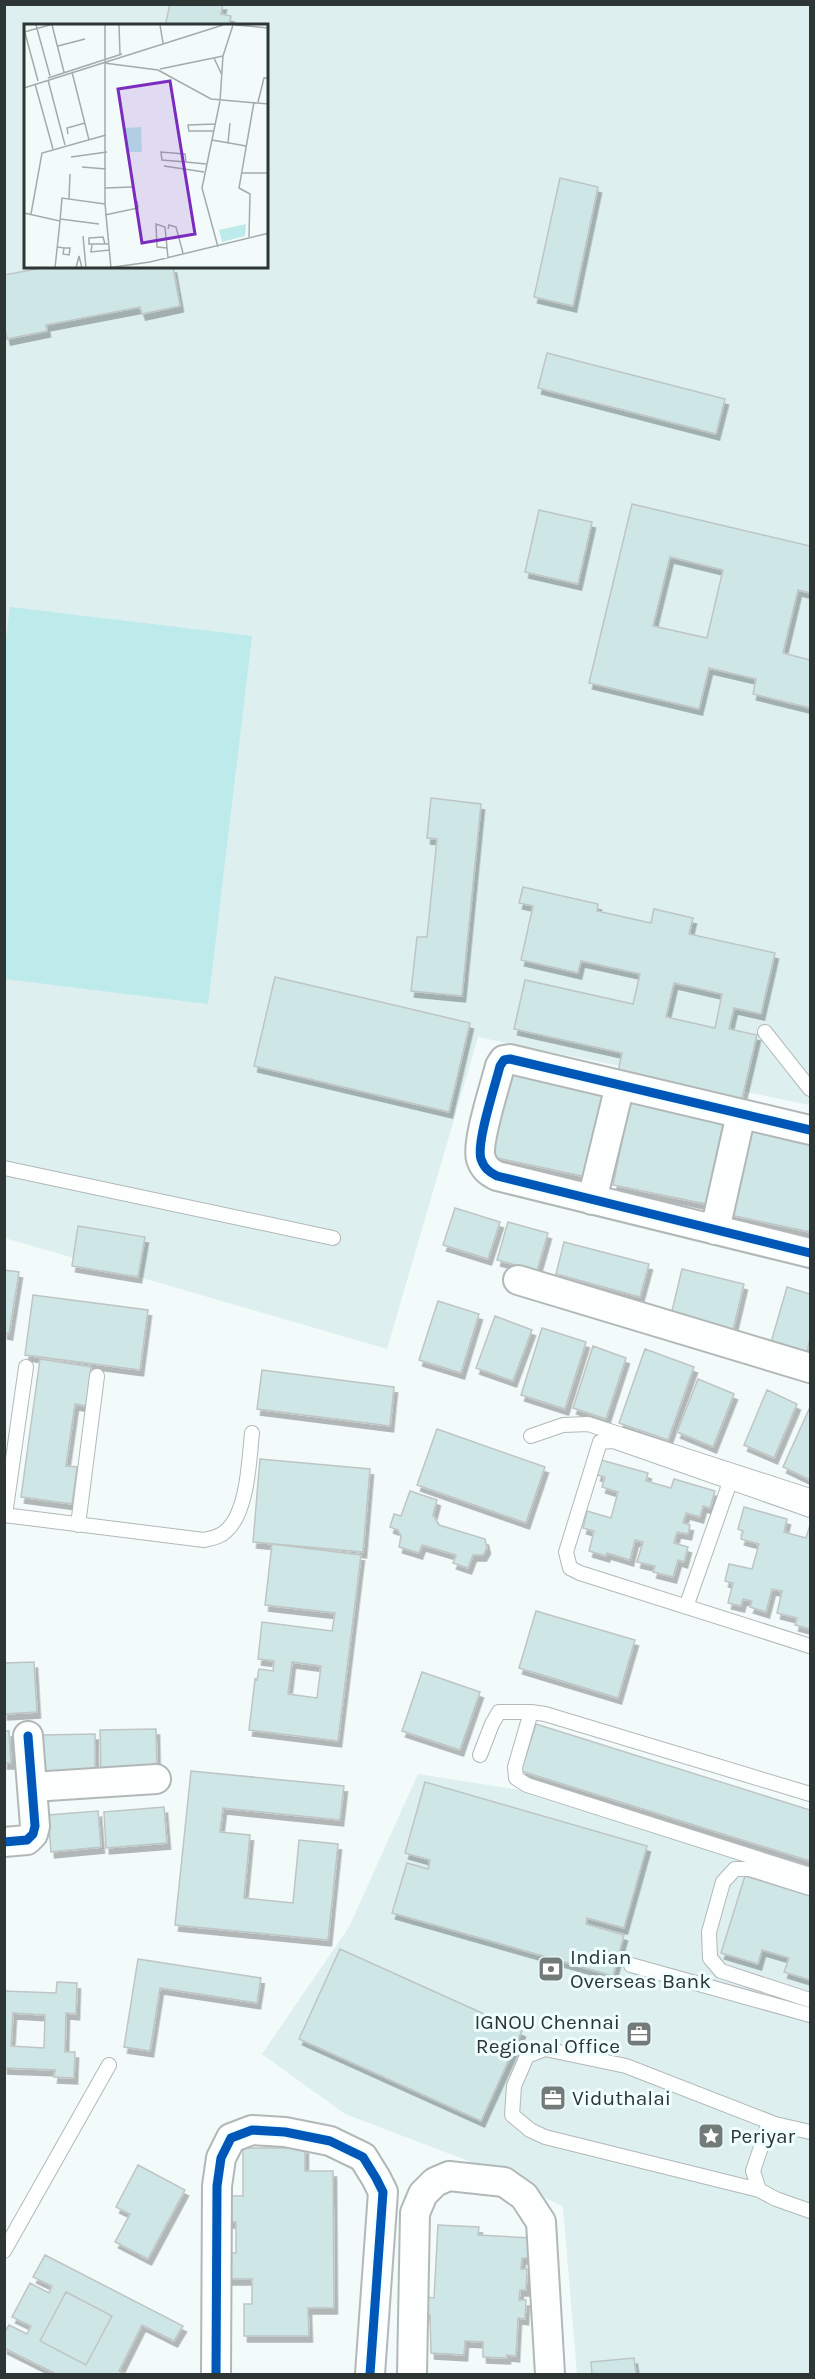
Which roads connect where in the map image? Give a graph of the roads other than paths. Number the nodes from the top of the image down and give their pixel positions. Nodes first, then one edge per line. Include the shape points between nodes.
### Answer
1 (765, 1032) dead end
2 (620, 1084) junction
3 (810, 1089) edge
4 (741, 1114) junction
5 (810, 1130) edge
6 (4, 1168) edge
7 (592, 1200) junction
8 (715, 1230) junction
9 (333, 1238) dead end
10 (810, 1253) edge
11 (518, 1280) dead end
12 (26, 1367) dead end
13 (810, 1368) edge
14 (97, 1376) dead end
15 (252, 1433) dead end
16 (531, 1436) dead end
17 (730, 1482) junction
18 (810, 1496) edge
19 (810, 1510) edge
20 (5, 1515) edge
21 (78, 1524) junction
22 (686, 1606) junction
23 (810, 1646) edge
24 (531, 1712) junction
25 (28, 1736) dead end
26 (480, 1755) dead end
27 (156, 1779) dead end
28 (32, 1787) junction
29 (810, 1794) edge
30 (4, 1842) edge
31 (810, 1875) edge
32 (810, 1888) edge
33 (631, 1965) dead end
34 (810, 2000) edge
35 (810, 2015) edge
36 (109, 2065) dead end
37 (775, 2124) junction
38 (810, 2132) edge
39 (759, 2190) junction
40 (810, 2211) edge
41 (4, 2251) edge
42 (216, 2374) edge
43 (370, 2374) edge
44 (412, 2374) edge
45 (550, 2374) edge

1 - 3 lane
2 - 4 street
2 - 7 street
2 - 7 street via 520,1060 504,1060 481,1139 482,1161 487,1171
4 - 5 street
4 - 8 street
6 - 9 lane
7 - 8 street
8 - 10 street
11 - 13 street
12 - 20 lane
14 - 21 lane
15 - 21 lane via 245,1492 227,1531 217,1537 204,1540
16 - 18 lane via 562,1425 588,1424
17 - 19 lane
17 - 22 lane
17 - 22 lane via 613,1441 600,1442 566,1552 570,1568
20 - 21 lane
22 - 23 lane
24 - 26 lane via 499,1712
24 - 29 lane
24 - 31 lane via 515,1767 516,1778 527,1785
25 - 28 street
27 - 28 street
28 - 30 street via 33,1834 27,1840
32 - 34 lane via 750,1869 735,1869 723,1882 709,1932 710,1958 721,1971
33 - 35 lane
36 - 41 lane
37 - 38 lane
37 - 39 lane via 767,2128 753,2171
37 - 39 lane via 626,2066 545,2049 527,2056 514,2086 512,2115 537,2134
39 - 40 lane
42 - 43 street via 217,2186 221,2158 231,2138 252,2130 330,2141 363,2157 383,2192
44 - 45 street via 416,2213 423,2194 435,2182 449,2176 504,2182 524,2196 541,2222

